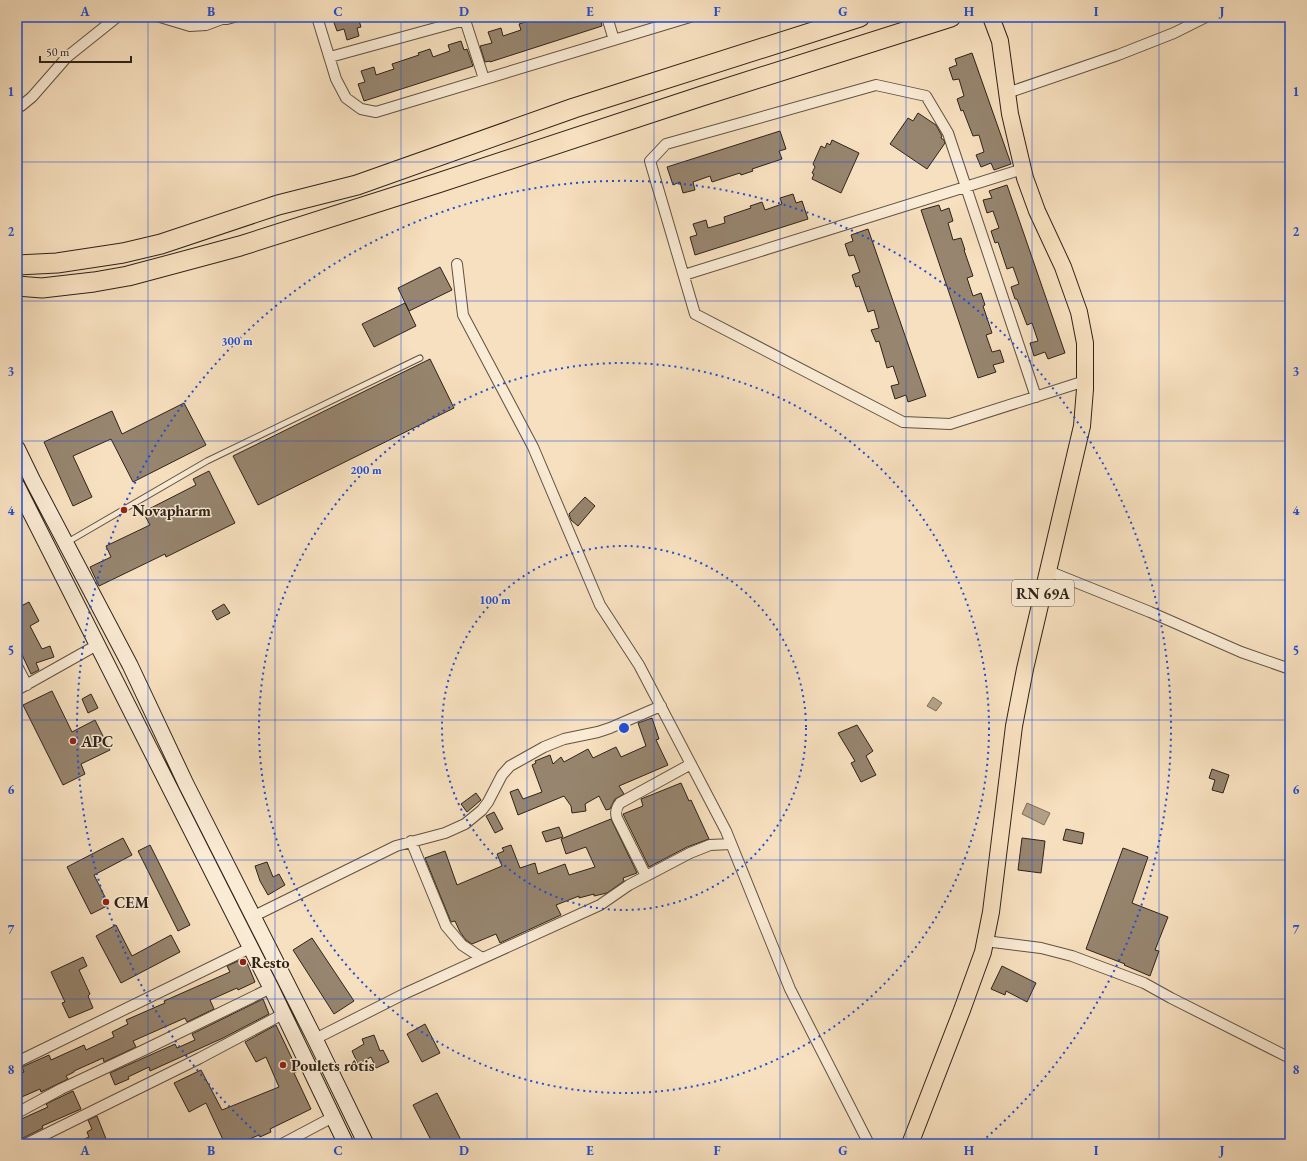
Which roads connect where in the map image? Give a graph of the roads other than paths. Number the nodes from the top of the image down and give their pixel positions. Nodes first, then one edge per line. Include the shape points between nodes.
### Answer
1 (117, 17) edge
2 (160, 17) edge
3 (234, 17) edge
4 (317, 17) edge
5 (607, 17) edge
6 (690, 17) edge
7 (860, 17) edge
8 (952, 17) edge
9 (991, 17) edge
10 (1206, 17) edge
11 (464, 18) edge
12 (614, 40) junction
13 (330, 58) junction
14 (484, 79) junction
15 (1007, 93) junction
16 (17, 96) edge
17 (19, 107) edge
18 (1023, 169) junction
19 (966, 187) junction
20 (457, 264) dead end
21 (17, 265) edge
22 (684, 275) junction
23 (17, 286) edge
24 (420, 358) dead end
25 (1085, 381) junction
26 (1036, 397) junction
27 (17, 448) edge
28 (17, 486) edge
29 (65, 543) junction
30 (1048, 571) junction
31 (97, 644) junction
32 (17, 666) edge
33 (1290, 669) edge
34 (27, 685) junction
35 (17, 690) edge
36 (661, 706) junction
37 (691, 764) junction
38 (411, 841) junction
39 (732, 844) junction
40 (646, 876) junction
41 (254, 916) junction
42 (985, 941) junction
43 (250, 948) junction
44 (482, 958) junction
45 (271, 988) junction
46 (283, 1014) junction
47 (315, 1038) junction
48 (1290, 1058) edge
49 (17, 1062) edge
50 (17, 1113) edge
51 (333, 1117) junction
52 (300, 1135) junction
53 (26, 1144) edge
54 (282, 1144) edge
55 (305, 1144) edge
56 (346, 1144) edge
57 (366, 1144) edge
58 (869, 1144) edge
59 (910, 1144) edge

1 - 17 street via 68,57 32,97
2 - 3 street via 190,26 206,26
4 - 13 street
5 - 12 street
6 - 12 street
7 - 21 highway via 574,108 357,185 278,205 161,244 57,263
8 - 23 highway via 240,246 128,276 42,288
9 - 15 main road, RN 69A via 1000,42
10 - 15 street via 1118,55
11 - 13 street
11 - 14 street
12 - 14 street
13 - 14 street via 336,79 346,98 361,110 376,112
15 - 18 main road, RN 69A
16 - 17 lane
18 - 19 street
18 - 25 main road, RN 69A via 1037,211 1063,267 1079,312 1085,343
19 - 22 street
19 - 22 street via 948,133 926,96 876,86 666,144 650,161
19 - 26 street
20 - 36 street via 462,315 533,447 600,605 639,665
22 - 26 street via 695,314 903,422 950,424
24 - 29 lane via 207,461
25 - 26 street
25 - 30 main road, RN 69A via 1082,426
27 - 29 main road
28 - 31 main road
29 - 41 main road via 130,665 186,784
30 - 33 street via 1241,652
30 - 42 main road, RN 69A via 1014,726
31 - 34 street
31 - 43 main road
32 - 34 street
34 - 35 street
36 - 37 street
36 - 38 street via 610,728 564,739 544,747 510,766 482,810 465,824 445,833
37 - 39 street
37 - 40 street via 617,806 617,818
38 - 41 street
38 - 44 street via 446,926 462,945
39 - 40 street via 700,848
39 - 58 street via 790,989
40 - 44 street via 629,884 600,905
41 - 47 main road
42 - 48 street via 1041,948 1072,956 1144,982
42 - 59 main road, RN 69A via 962,1010
43 - 45 main road
43 - 49 street
44 - 47 street
45 - 46 main road
45 - 50 street
46 - 51 main road
46 - 53 street
47 - 57 main road
51 - 52 street
51 - 56 main road
52 - 54 street
52 - 55 street

